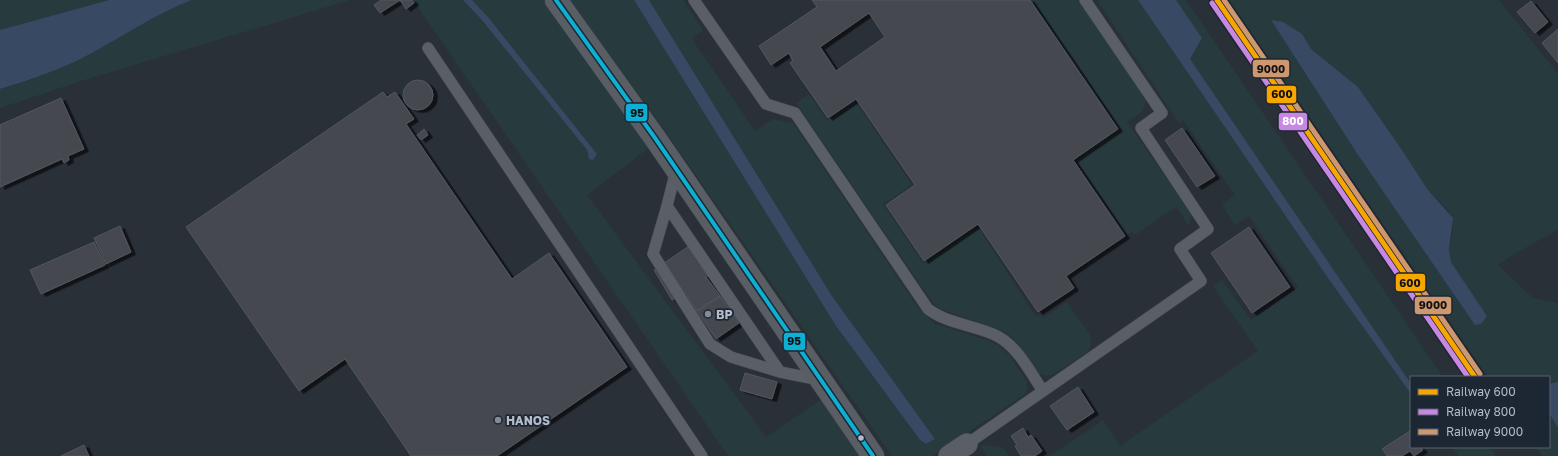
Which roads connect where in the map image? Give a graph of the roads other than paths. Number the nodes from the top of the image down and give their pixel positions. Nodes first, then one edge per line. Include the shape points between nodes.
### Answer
1 (556, 0) edge
2 (694, 0) edge
3 (1085, 0) edge
4 (428, 48) dead end
5 (676, 170) junction
6 (667, 206) junction
7 (780, 372) junction
8 (821, 380) junction
9 (1043, 391) junction
10 (967, 444) joint
11 (702, 456) edge
12 (873, 456) edge
13 (949, 456) edge

1 - 5 main road
2 - 9 lane via 766,104 796,113 928,309 936,316 994,335 1004,341
3 - 9 lane via 1162,113 1140,128 1208,229 1180,249 1201,281
4 - 11 lane
5 - 6 lane
5 - 8 main road
6 - 7 lane
6 - 7 lane via 653,254 710,344 731,357
7 - 8 lane
8 - 12 main road
9 - 10 lane
10 - 13 street

